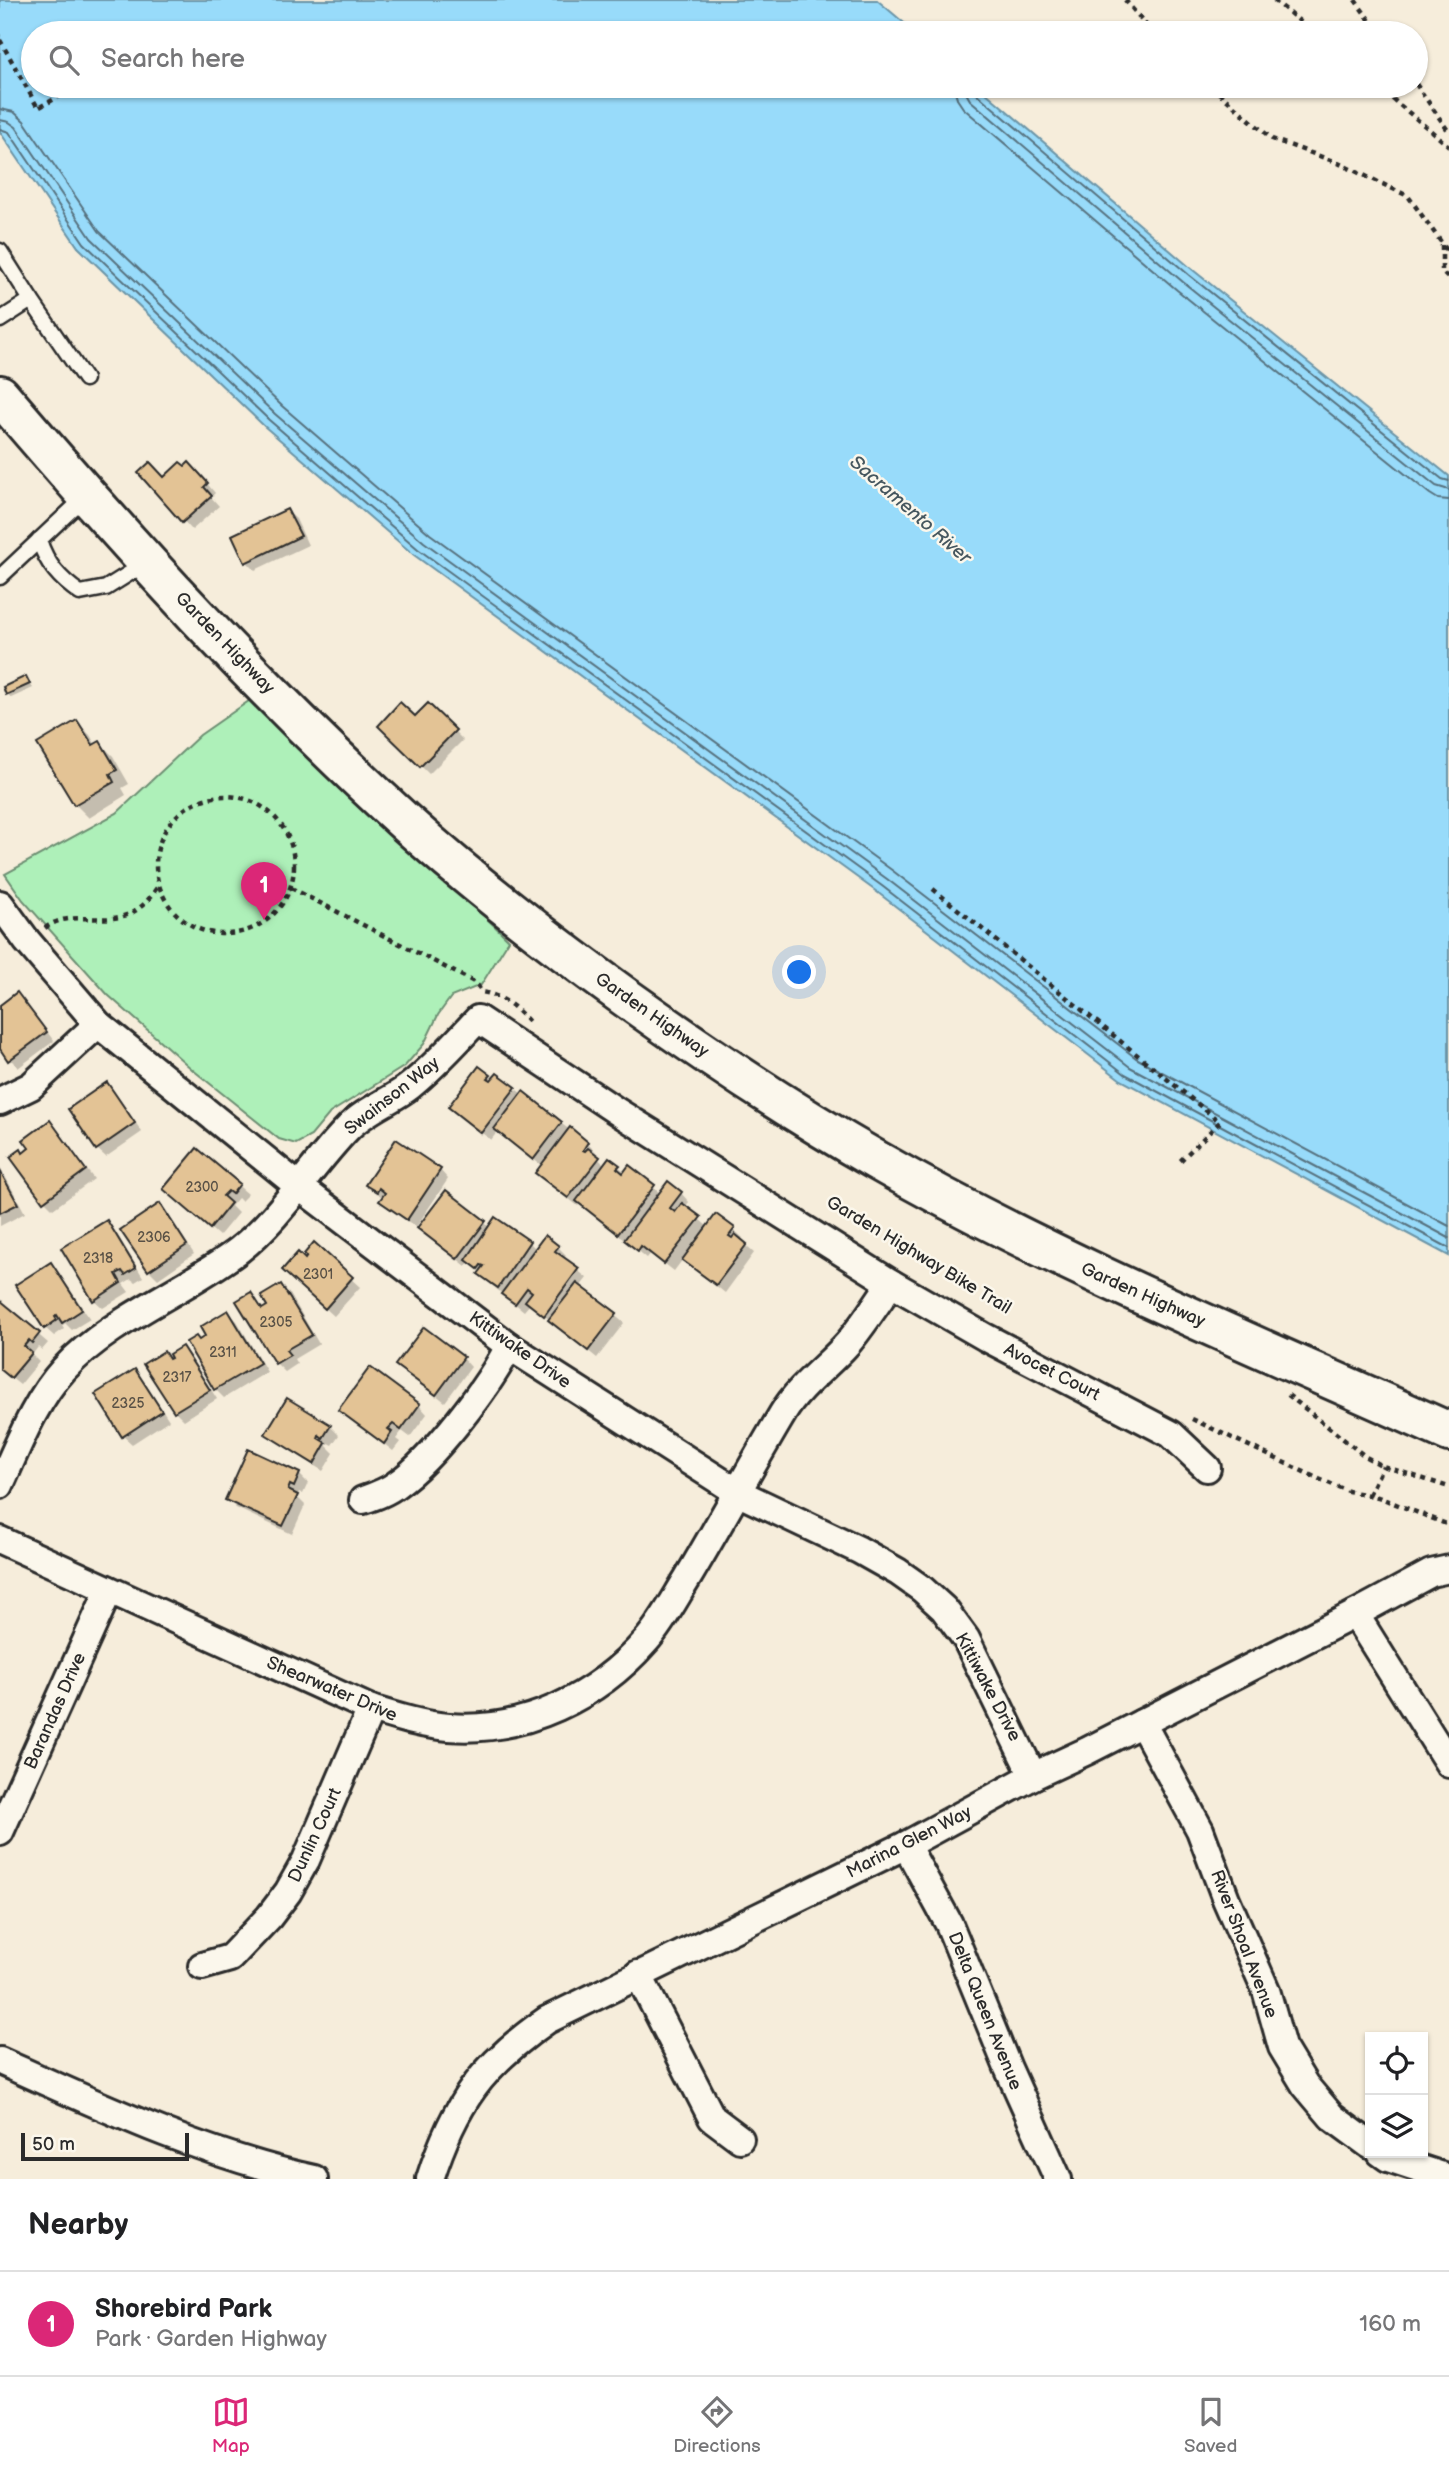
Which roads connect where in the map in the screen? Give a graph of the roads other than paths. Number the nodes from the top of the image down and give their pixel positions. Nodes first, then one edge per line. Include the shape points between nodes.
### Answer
1 (0, 251) edge
2 (31, 300) junction
3 (0, 320) edge
4 (85, 379) dead end
5 (0, 395) edge
6 (86, 496) junction
7 (38, 540) junction
8 (147, 562) junction
9 (0, 577) edge
10 (0, 904) edge
11 (98, 1024) junction
12 (0, 1101) edge
13 (297, 1185) junction
14 (891, 1283) junction
15 (509, 1346) junction
16 (1449, 1432) edge
17 (1207, 1468) dead end
18 (0, 1485) edge
19 (739, 1493) junction
20 (363, 1500) dead end
21 (0, 1540) edge
22 (1449, 1569) edge
23 (109, 1590) junction
24 (1355, 1614) junction
25 (371, 1709) junction
26 (1142, 1723) junction
27 (1449, 1765) edge
28 (1033, 1776) junction
29 (0, 1832) edge
30 (906, 1845) junction
31 (202, 1966) dead end
32 (638, 1974) junction
33 (0, 2061) edge
34 (740, 2140) dead end
35 (1365, 2141) edge
36 (1388, 2158) edge
37 (1053, 2177) edge
38 (1449, 2178) edge
39 (314, 2179) edge
40 (429, 2179) edge

1 - 2 lane
2 - 3 lane
2 - 4 lane
5 - 6 main road, Garden Highway
6 - 7 lane
6 - 8 main road, Garden Highway
7 - 8 lane via 60,579 80,593 106,588
7 - 9 lane
8 - 16 main road, Garden Highway via 318,739 408,824 566,955 738,1075 873,1158 1043,1249
10 - 11 street, Kittiwake Drive
11 - 12 street via 31,1086
11 - 13 street, Kittiwake Drive
13 - 14 street, Swainson Way via 350,1125 408,1087 478,1019
13 - 15 street, Kittiwake Drive
13 - 18 street, Swainson Way via 283,1209 239,1249 90,1345 63,1370 41,1399
14 - 17 street, Avocet Court via 1171,1434
14 - 19 street, Shearwater Drive via 847,1344 784,1411
15 - 19 street, Kittiwake Drive
15 - 20 street via 491,1378 418,1466 398,1484
19 - 25 street, Shearwater Drive via 648,1639 601,1684 565,1705 523,1721 486,1727 409,1721
19 - 28 street, Kittiwake Drive via 869,1555 944,1609 965,1639
21 - 23 street, Shearwater Drive
22 - 24 street, Marina Glen Way via 1431,1573
23 - 25 street, Shearwater Drive
23 - 29 street, Barandas Drive
24 - 26 street, Marina Glen Way
24 - 27 street
25 - 31 street, Dunlin Court via 288,1892 230,1958
26 - 28 street, Marina Glen Way
26 - 35 street, River Shoal Avenue via 1200,1830 1266,1990 1282,2047 1332,2117
28 - 30 street, Marina Glen Way
30 - 32 street, Marina Glen Way
30 - 37 street, Delta Queen Avenue via 949,1924
32 - 34 street via 712,2118
32 - 40 street, Marina Glen Way via 547,2020 488,2069 453,2118
33 - 39 street via 191,2144
36 - 38 street

